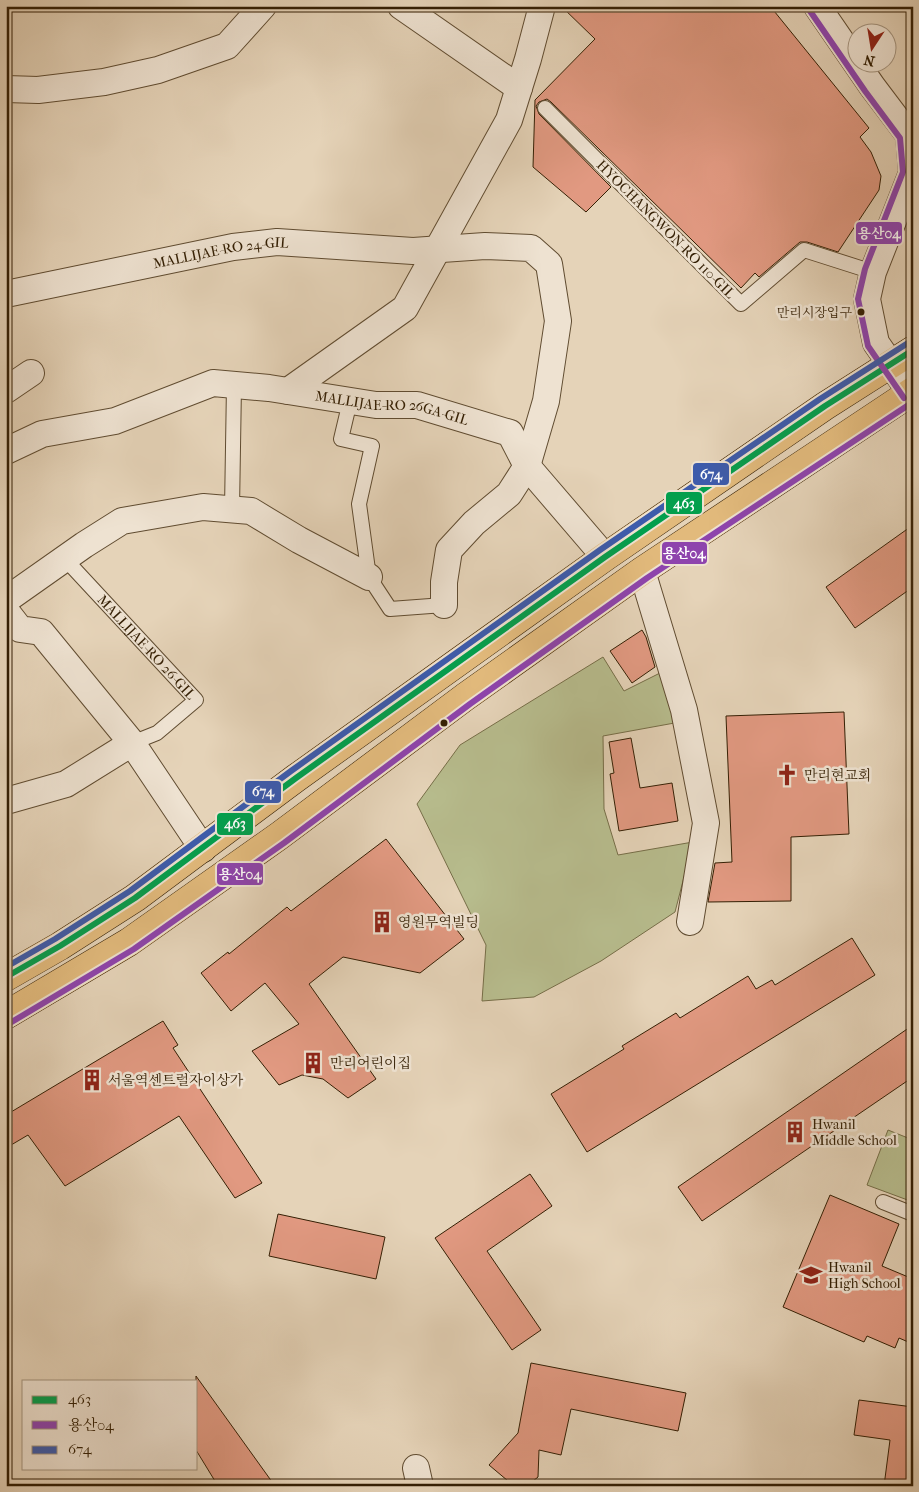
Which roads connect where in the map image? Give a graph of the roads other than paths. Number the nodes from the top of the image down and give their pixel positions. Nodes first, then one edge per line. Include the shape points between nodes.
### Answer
1 (263, 6) edge
2 (401, 6) edge
3 (542, 6) edge
4 (817, 6) edge
5 (519, 88) junction
6 (6, 89) edge
7 (545, 108) dead end
8 (439, 250) junction
9 (873, 272) junction
10 (6, 294) edge
11 (902, 357) edge
12 (31, 373) dead end
13 (234, 385) junction
14 (6, 390) edge
15 (288, 391) junction
16 (912, 392) edge
17 (350, 401) junction
18 (6, 450) edge
19 (527, 466) junction
20 (232, 509) junction
21 (604, 557) junction
22 (65, 559) junction
23 (642, 571) junction
24 (369, 577) junction
25 (6, 600) edge
26 (444, 605) joint
27 (6, 610) edge
28 (132, 743) junction
29 (6, 801) edge
30 (203, 849) junction
31 (690, 922) dead end
32 (6, 977) edge
33 (6, 1015) edge
34 (883, 1202) dead end
35 (913, 1214) edge

1 - 6 street via 227,46 158,70 104,82 38,90
2 - 5 street
3 - 5 street
4 - 9 street via 909,136 912,173
5 - 8 street via 509,120
7 - 9 lane, HYOCHANGWON-RO 110-GIL via 741,304 804,250
8 - 10 street, MALLIJAE-RO 24-GIL via 278,242 233,247
8 - 15 street via 405,308
8 - 19 street, MALLIJAE-RO 24-GIL via 485,246 532,248 549,264 558,321 546,401
9 - 11 street via 867,299 876,343
11 - 16 street
11 - 21 main road
12 - 14 street
13 - 15 street, MALLIJAE-RO 26GA-GIL
13 - 18 street, MALLIJAE-RO 26GA-GIL via 213,383 115,421 42,434
13 - 20 lane
15 - 17 street, MALLIJAE-RO 26GA-GIL
16 - 23 main road
17 - 19 street, MALLIJAE-RO 26GA-GIL via 417,405 510,433
17 - 24 lane via 341,439 372,446 359,504
19 - 21 street
19 - 26 street, MALLIJAE-RO 24-GIL via 509,494 474,523 450,550
20 - 22 street via 204,508 122,520
20 - 24 street via 251,510
21 - 30 main road
22 - 25 street
22 - 28 lane, MALLIJAE-RO 26-GIL via 196,700 157,733
23 - 31 street via 684,710 706,823
23 - 33 main road via 129,942
24 - 26 lane via 390,609
27 - 28 street via 20,629 41,632
28 - 29 street via 66,784
28 - 30 street
30 - 32 main road via 134,898
34 - 35 lane

